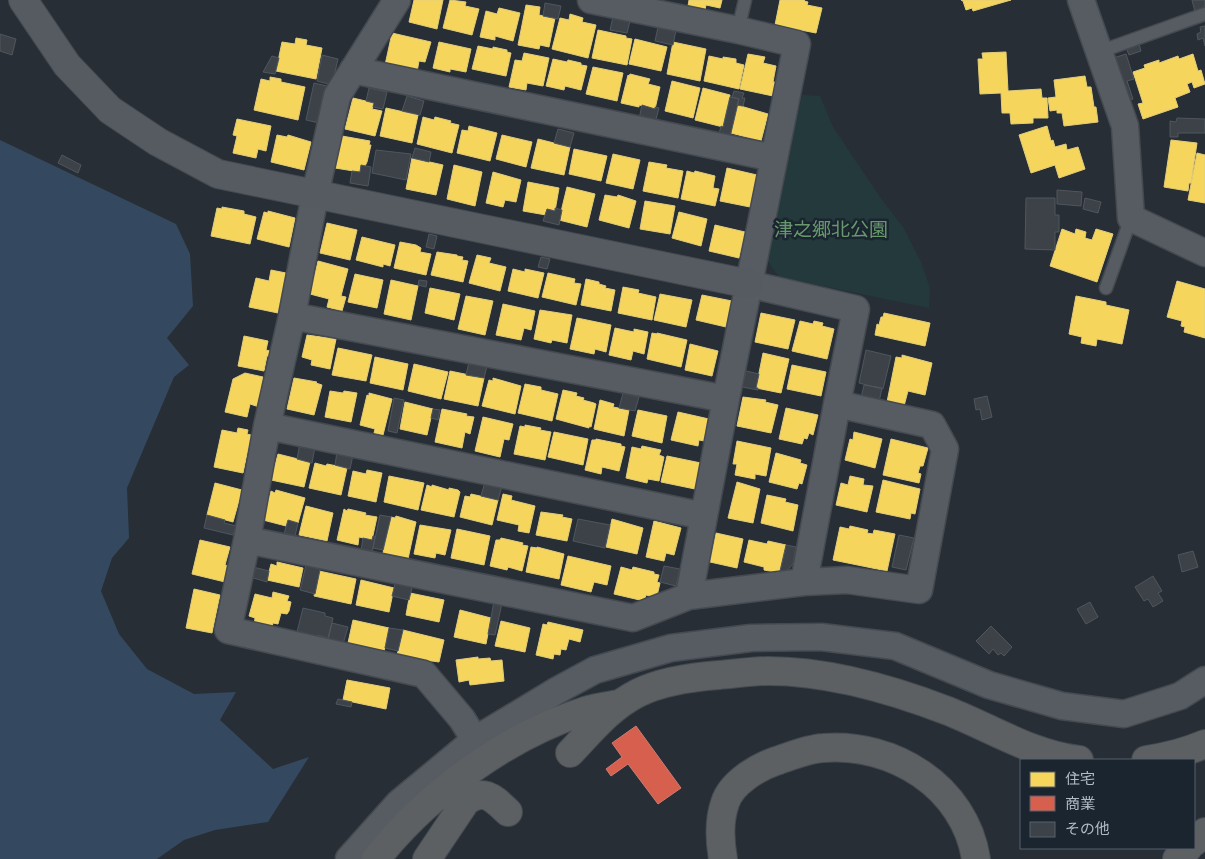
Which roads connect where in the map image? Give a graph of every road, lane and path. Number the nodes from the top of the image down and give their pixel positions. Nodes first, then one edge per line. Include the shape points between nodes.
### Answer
1 (24, 0) edge
2 (397, 0) edge
3 (591, 0) edge
4 (745, 0) edge
5 (1081, 0) edge
6 (1205, 14) edge
7 (738, 30) junction
8 (1099, 52) junction
9 (353, 70) junction
10 (774, 158) junction
11 (315, 195) junction
12 (1131, 218) junction
13 (1205, 253) edge
14 (749, 284) junction
15 (1106, 288) dead end
16 (292, 316) junction
17 (726, 399) junction
18 (837, 404) junction
19 (266, 426) junction
20 (704, 516) junction
21 (247, 540) junction
22 (804, 582) junction
23 (689, 596) junction
24 (1205, 680) edge
25 (619, 704) junction
26 (475, 740) junction
27 (1205, 744) edge
28 (570, 753) dead end
29 (1075, 759) edge
30 (1154, 759) edge
31 (508, 812) dead end
32 (1205, 832) edge
33 (1195, 841) edge
34 (1187, 849) edge
35 (349, 859) edge
36 (376, 859) edge
37 (427, 859) edge
38 (724, 859) edge
39 (976, 859) edge
40 (1177, 859) edge

1 - 11 street via 67,65 110,110 158,142 218,174
2 - 9 street
3 - 7 street
4 - 7 lane
5 - 8 street
6 - 8 lane
7 - 10 street via 797,44
8 - 12 street via 1125,126
9 - 10 street
9 - 11 street via 337,96
10 - 14 street
11 - 14 street
11 - 16 street
12 - 13 street
12 - 15 lane
14 - 17 street
14 - 18 street via 856,309
16 - 17 street
16 - 19 street
17 - 20 street
18 - 22 street
18 - 22 street via 932,425 945,449 940,477 919,590 847,580
19 - 20 street
19 - 21 street
20 - 23 street
21 - 23 street via 633,618
21 - 26 street via 228,630 424,674 462,719
22 - 23 street
24 - 26 street via 1180,696 1124,714 1062,706 989,685 895,646 821,637 751,638 672,648 595,670
25 - 28 highway
25 - 29 highway via 638,692 696,677 768,671 806,673 856,681 907,696 1039,750
25 - 36 highway via 559,720 495,754 417,815
26 - 35 street via 399,803
27 - 30 highway
31 - 37 highway via 489,796 482,794 466,800
32 - 33 highway
34 - 40 highway
38 - 39 highway via 721,824 725,801 740,781 763,766 795,754 849,747 876,752 925,775 945,794 964,820

